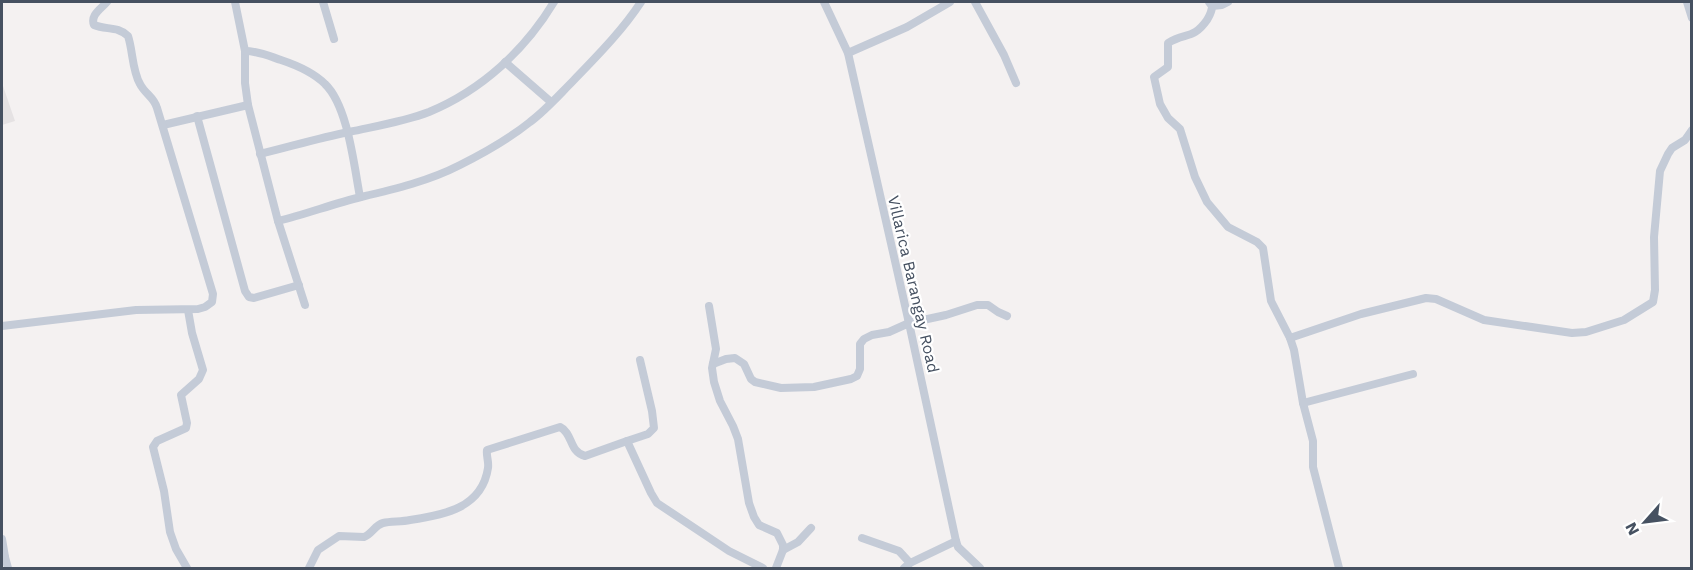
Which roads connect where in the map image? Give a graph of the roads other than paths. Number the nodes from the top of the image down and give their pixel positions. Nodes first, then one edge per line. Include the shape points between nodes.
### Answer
1 (107, 2) edge
2 (235, 2) edge
3 (323, 2) edge
4 (554, 2) edge
5 (641, 2) edge
6 (824, 2) edge
7 (950, 2) edge
8 (975, 2) edge
9 (1228, 2) edge
10 (1687, 2) edge
11 (1211, 4) edge
12 (1692, 18) edge
13 (334, 39) dead end
14 (245, 51) junction
15 (848, 53) junction
16 (505, 62) junction
17 (1016, 83) dead end
18 (551, 102) junction
19 (248, 105) junction
20 (197, 116) junction
21 (163, 124) junction
22 (1692, 130) edge
23 (348, 132) junction
24 (260, 154) junction
25 (360, 197) junction
26 (278, 221) junction
27 (299, 285) junction
28 (305, 305) dead end
29 (709, 306) dead end
30 (188, 309) junction
31 (1007, 316) dead end
32 (909, 323) junction
33 (2, 326) edge
34 (1290, 338) junction
35 (640, 360) dead end
36 (712, 364) junction
37 (1413, 374) dead end
38 (1303, 403) junction
39 (627, 441) junction
40 (811, 528) dead end
41 (862, 538) dead end
42 (2, 539) edge
43 (956, 541) junction
44 (783, 550) junction
45 (3, 557) edge
46 (907, 566) edge
47 (8, 568) edge
48 (187, 568) edge
49 (309, 568) edge
50 (763, 568) edge
51 (776, 568) edge
52 (980, 568) edge
53 (1339, 568) edge

1 - 21 street via 92,18 94,25 128,36 137,78 156,103
2 - 14 street
3 - 13 street
4 - 16 street via 533,33
5 - 18 street via 630,19
6 - 15 street, Villarica Barangay Road
7 - 15 street via 907,27
8 - 17 street
9 - 11 street
10 - 12 street
11 - 34 street via 1210,16 1196,33 1168,43 1168,67 1154,77 1156,91 1164,112 1180,129 1207,202 1228,227 1263,248 1271,301
14 - 19 street
14 - 23 street via 300,68 326,85
15 - 32 street, Villarica Barangay Road
16 - 18 street
16 - 23 street via 479,85 428,112
18 - 25 street via 530,122 460,165 395,189
19 - 20 street
19 - 24 street
20 - 21 street
20 - 27 street via 245,291 254,298
21 - 30 street via 213,294 209,305
22 - 34 street via 1672,148 1660,171 1653,302 1624,320 1572,333 1484,320 1426,298
23 - 24 street
23 - 25 street
24 - 26 street
25 - 26 street
26 - 27 street
27 - 28 street
29 - 36 street via 716,349
30 - 33 street via 136,310
30 - 48 street via 202,374 181,395 186,428 157,441 153,447 170,532
31 - 32 street via 988,305 977,305
32 - 36 street via 864,339 859,373 851,379 781,388 753,381 740,360 731,358
32 - 43 street, Villarica Barangay Road
34 - 38 street
35 - 39 street via 654,428
36 - 44 street via 717,395 738,439 750,510 759,525 777,533
37 - 38 street
38 - 53 street via 1313,441 1313,467
39 - 49 street via 585,456 576,452 565,429 560,427 489,448 484,482 469,503 411,520 382,523 368,536 339,536 318,550
39 - 50 street via 657,503 729,551
40 - 44 street
41 - 46 street via 898,551
42 - 45 street
43 - 46 street
43 - 52 street, Villarica Barangay Road
44 - 51 street
45 - 47 street

